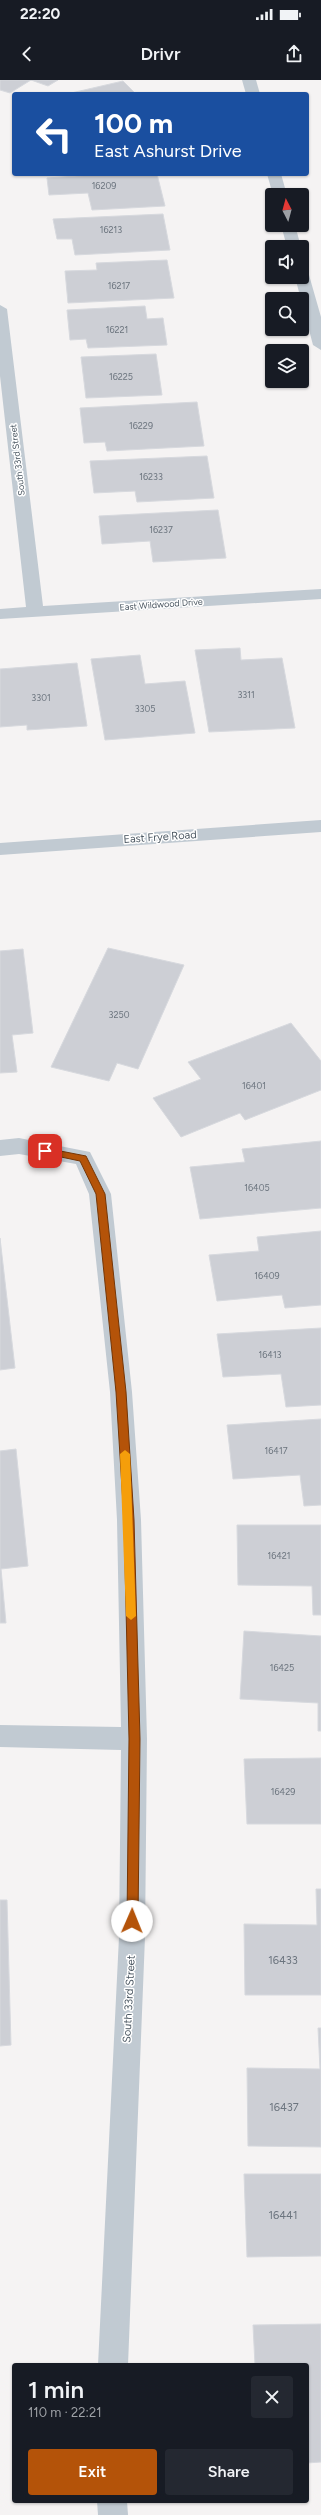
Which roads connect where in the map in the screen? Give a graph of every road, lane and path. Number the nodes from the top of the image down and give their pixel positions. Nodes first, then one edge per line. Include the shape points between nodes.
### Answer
1 (249, 80) edge
2 (252, 92) edge
3 (275, 176) edge
4 (278, 188) edge
5 (304, 284) edge
6 (0, 309) edge
7 (1, 331) edge
8 (321, 345) edge
9 (321, 594) edge
10 (35, 612) junction
11 (0, 614) edge
12 (321, 826) edge
13 (0, 849) edge
14 (0, 1148) edge
15 (0, 1736) edge
16 (134, 1739) junction
17 (113, 2363) edge
18 (112, 2503) edge
19 (112, 2515) edge

1 - 2 street
3 - 4 street
5 - 8 street
6 - 7 street, South 33rd Street
7 - 10 street, South 33rd Street
9 - 10 street, East Wildwood Drive
10 - 11 street, East Wildwood Drive
12 - 13 street, East Frye Road
14 - 16 street, South 33rd Street via 19,1146 83,1158 100,1194 121,1392 129,1520
15 - 16 street
16 - 17 street, South 33rd Street via 132,1937
18 - 19 street

